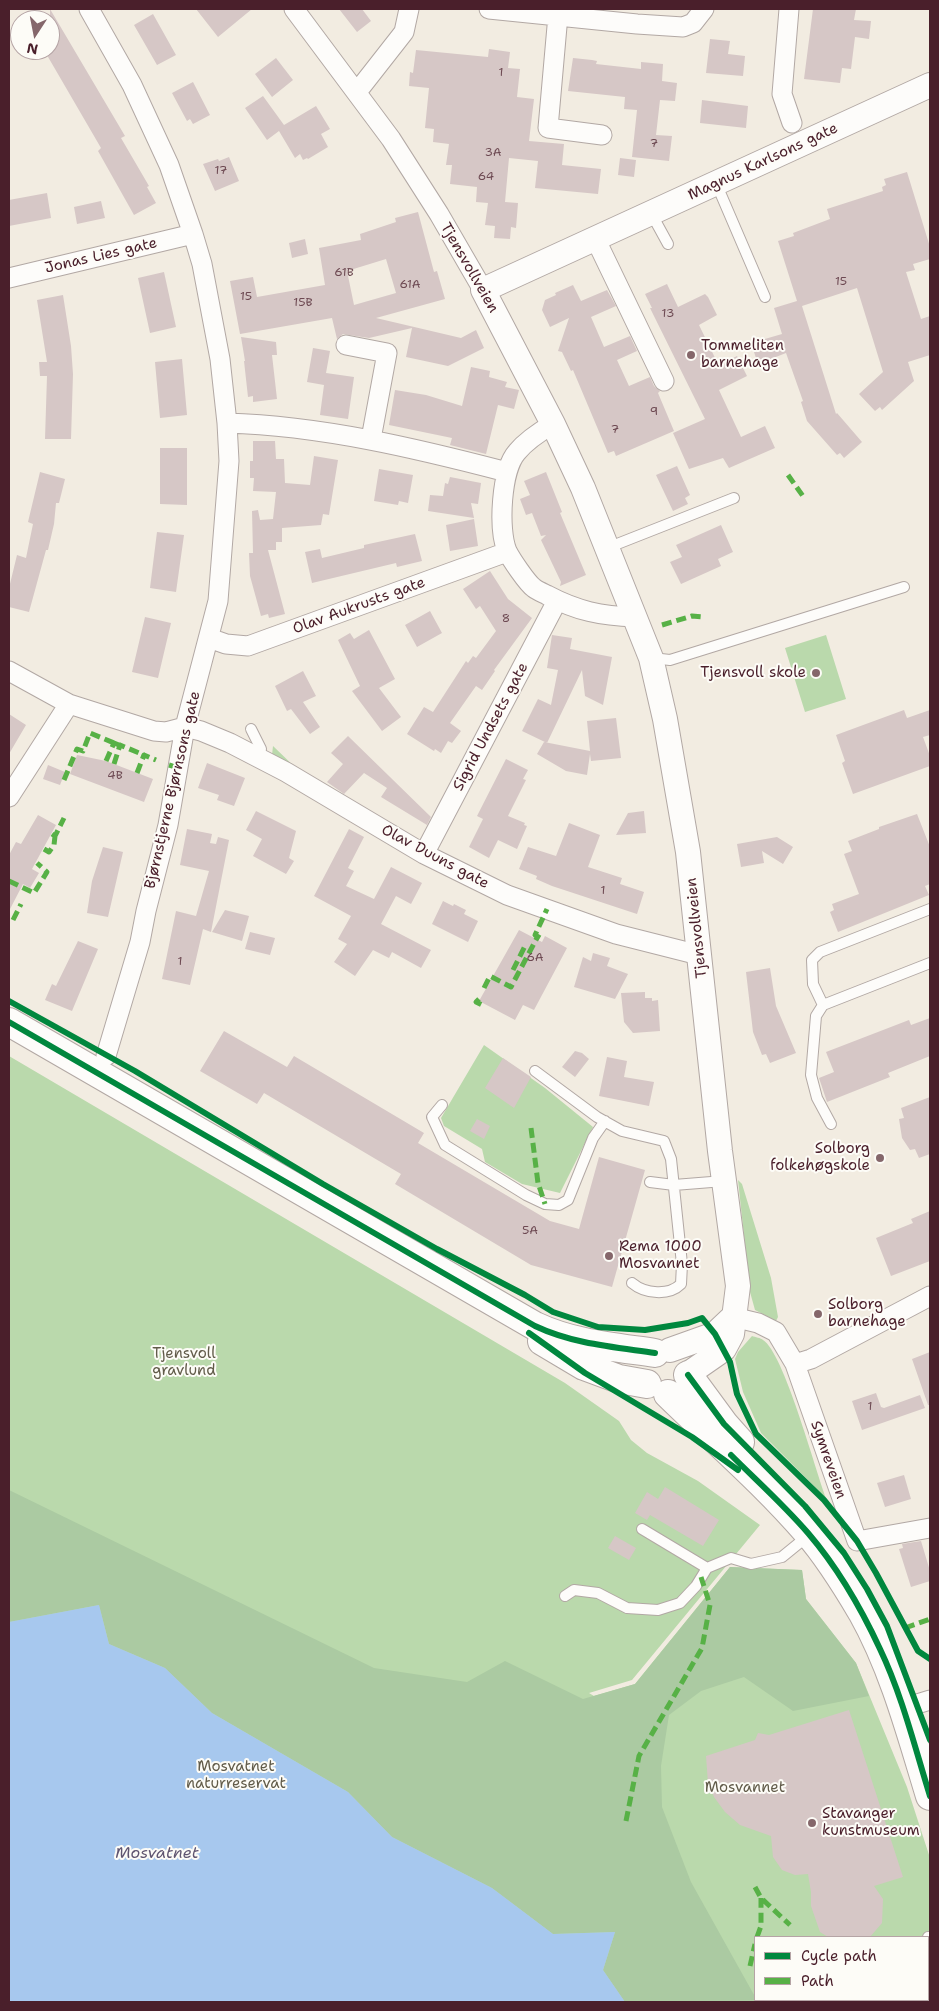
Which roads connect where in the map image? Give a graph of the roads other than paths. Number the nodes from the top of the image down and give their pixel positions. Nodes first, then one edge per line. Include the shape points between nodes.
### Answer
1 (89, 9) edge
2 (294, 9) edge
3 (409, 9) edge
4 (489, 9) edge
5 (704, 9) edge
6 (789, 9) edge
7 (558, 15) junction
8 (930, 85) edge
9 (357, 92) junction
10 (792, 123) dead end
11 (602, 135) dead end
12 (716, 183) junction
13 (651, 213) junction
14 (193, 234) junction
15 (595, 238) junction
16 (668, 244) dead end
17 (9, 278) edge
18 (483, 290) junction
19 (765, 297) dead end
20 (346, 345) dead end
21 (664, 381) dead end
22 (227, 422) junction
23 (553, 424) junction
24 (371, 439) junction
25 (507, 472) junction
26 (734, 498) dead end
27 (606, 548) junction
28 (507, 552) junction
29 (904, 587) dead end
30 (557, 601) junction
31 (635, 617) junction
32 (209, 638) junction
33 (651, 658) junction
34 (9, 671) edge
35 (70, 704) junction
36 (185, 727) junction
37 (251, 729) dead end
38 (259, 758) junction
39 (9, 797) edge
40 (424, 854) junction
41 (930, 909) edge
42 (699, 955) junction
43 (930, 963) edge
44 (823, 1005) junction
45 (9, 1022) edge
46 (106, 1056) dead end
47 (535, 1071) dead end
48 (442, 1105) dead end
49 (605, 1121) junction
50 (830, 1124) dead end
51 (724, 1181) junction
52 (650, 1182) dead end
53 (674, 1185) junction
54 (407, 1252) junction
55 (632, 1283) dead end
56 (930, 1296) edge
57 (733, 1317) junction
58 (662, 1352) junction
59 (795, 1364) junction
60 (688, 1374) junction
61 (658, 1389) junction
62 (930, 1528) edge
63 (642, 1529) dead end
64 (810, 1535) junction
65 (707, 1568) junction
66 (565, 1596) dead end
67 (924, 1702) edge
68 (930, 1740) edge
69 (930, 1796) edge

1 - 14 street, Bjørnstjerne Bjørnsons gate via 132,85 170,164
2 - 9 street, Tjensvollveien
3 - 9 street via 404,32
4 - 7 street
5 - 7 street via 694,23 683,27
6 - 10 street via 782,94
7 - 11 street via 548,128
8 - 12 street, Magnus Karlsons gate
9 - 18 street, Tjensvollveien via 421,186
12 - 13 street, Magnus Karlsons gate
12 - 19 lane
13 - 15 street, Magnus Karlsons gate
13 - 16 lane
14 - 17 street, Jonas Lies gate
14 - 22 street, Bjørnstjerne Bjørnsons gate via 220,358
15 - 18 street, Magnus Karlsons gate
15 - 21 street
18 - 23 street, Tjensvollveien
20 - 24 street via 386,353
22 - 24 street
22 - 32 street, Bjørnstjerne Bjørnsons gate via 229,461 225,518 218,601
23 - 25 street via 516,452
23 - 27 street, Tjensvollveien
24 - 25 street
25 - 28 street via 503,531
26 - 27 lane
27 - 31 street, Tjensvollveien
28 - 30 street via 534,588
28 - 32 street, Olav Aukrusts gate via 248,646
29 - 33 lane via 670,660
30 - 31 street via 584,612
30 - 40 street, Sigrid Undsets gate
31 - 33 street, Tjensvollveien
32 - 36 street, Bjørnstjerne Bjørnsons gate
33 - 42 street, Tjensvollveien via 688,852
34 - 35 street
35 - 36 street via 154,731 166,732
35 - 39 street
36 - 38 street, Olav Duuns gate via 202,731
36 - 46 street, Bjørnstjerne Bjørnsons gate via 168,825 140,942
37 - 38 lane via 261,749
38 - 40 street, Olav Duuns gate
40 - 42 street, Olav Duuns gate via 507,895 616,934
41 - 44 lane via 820,952 812,960 813,984
42 - 51 street, Tjensvollveien
43 - 44 lane
44 - 50 lane via 816,1016 810,1075
45 - 54 main road
47 - 49 lane
48 - 49 lane via 432,1117 445,1146 545,1204 568,1200 593,1138
49 - 53 lane via 622,1131 664,1141 671,1159
51 - 53 lane
51 - 57 street, Tjensvollveien via 738,1286 738,1304
52 - 53 lane
53 - 55 lane via 681,1284 675,1290 657,1292
54 - 58 main road via 557,1336
54 - 61 main road via 584,1366
56 - 59 street via 820,1355
57 - 58 street via 715,1334
57 - 59 street via 758,1323 776,1332
57 - 60 street, Tjensvollveien via 732,1334 724,1349
58 - 60 main road via 676,1353 685,1361
58 - 61 main road via 646,1364 645,1378
59 - 62 street, Symreveien via 857,1541
60 - 61 main road via 682,1388
60 - 67 main road via 724,1424 805,1506 844,1553 887,1626
61 - 64 main road
63 - 65 lane
64 - 65 lane via 782,1557 750,1564 731,1558
64 - 69 main road via 862,1613 881,1651
65 - 66 lane via 680,1603 658,1610 627,1608 598,1593 574,1590
67 - 68 main road

